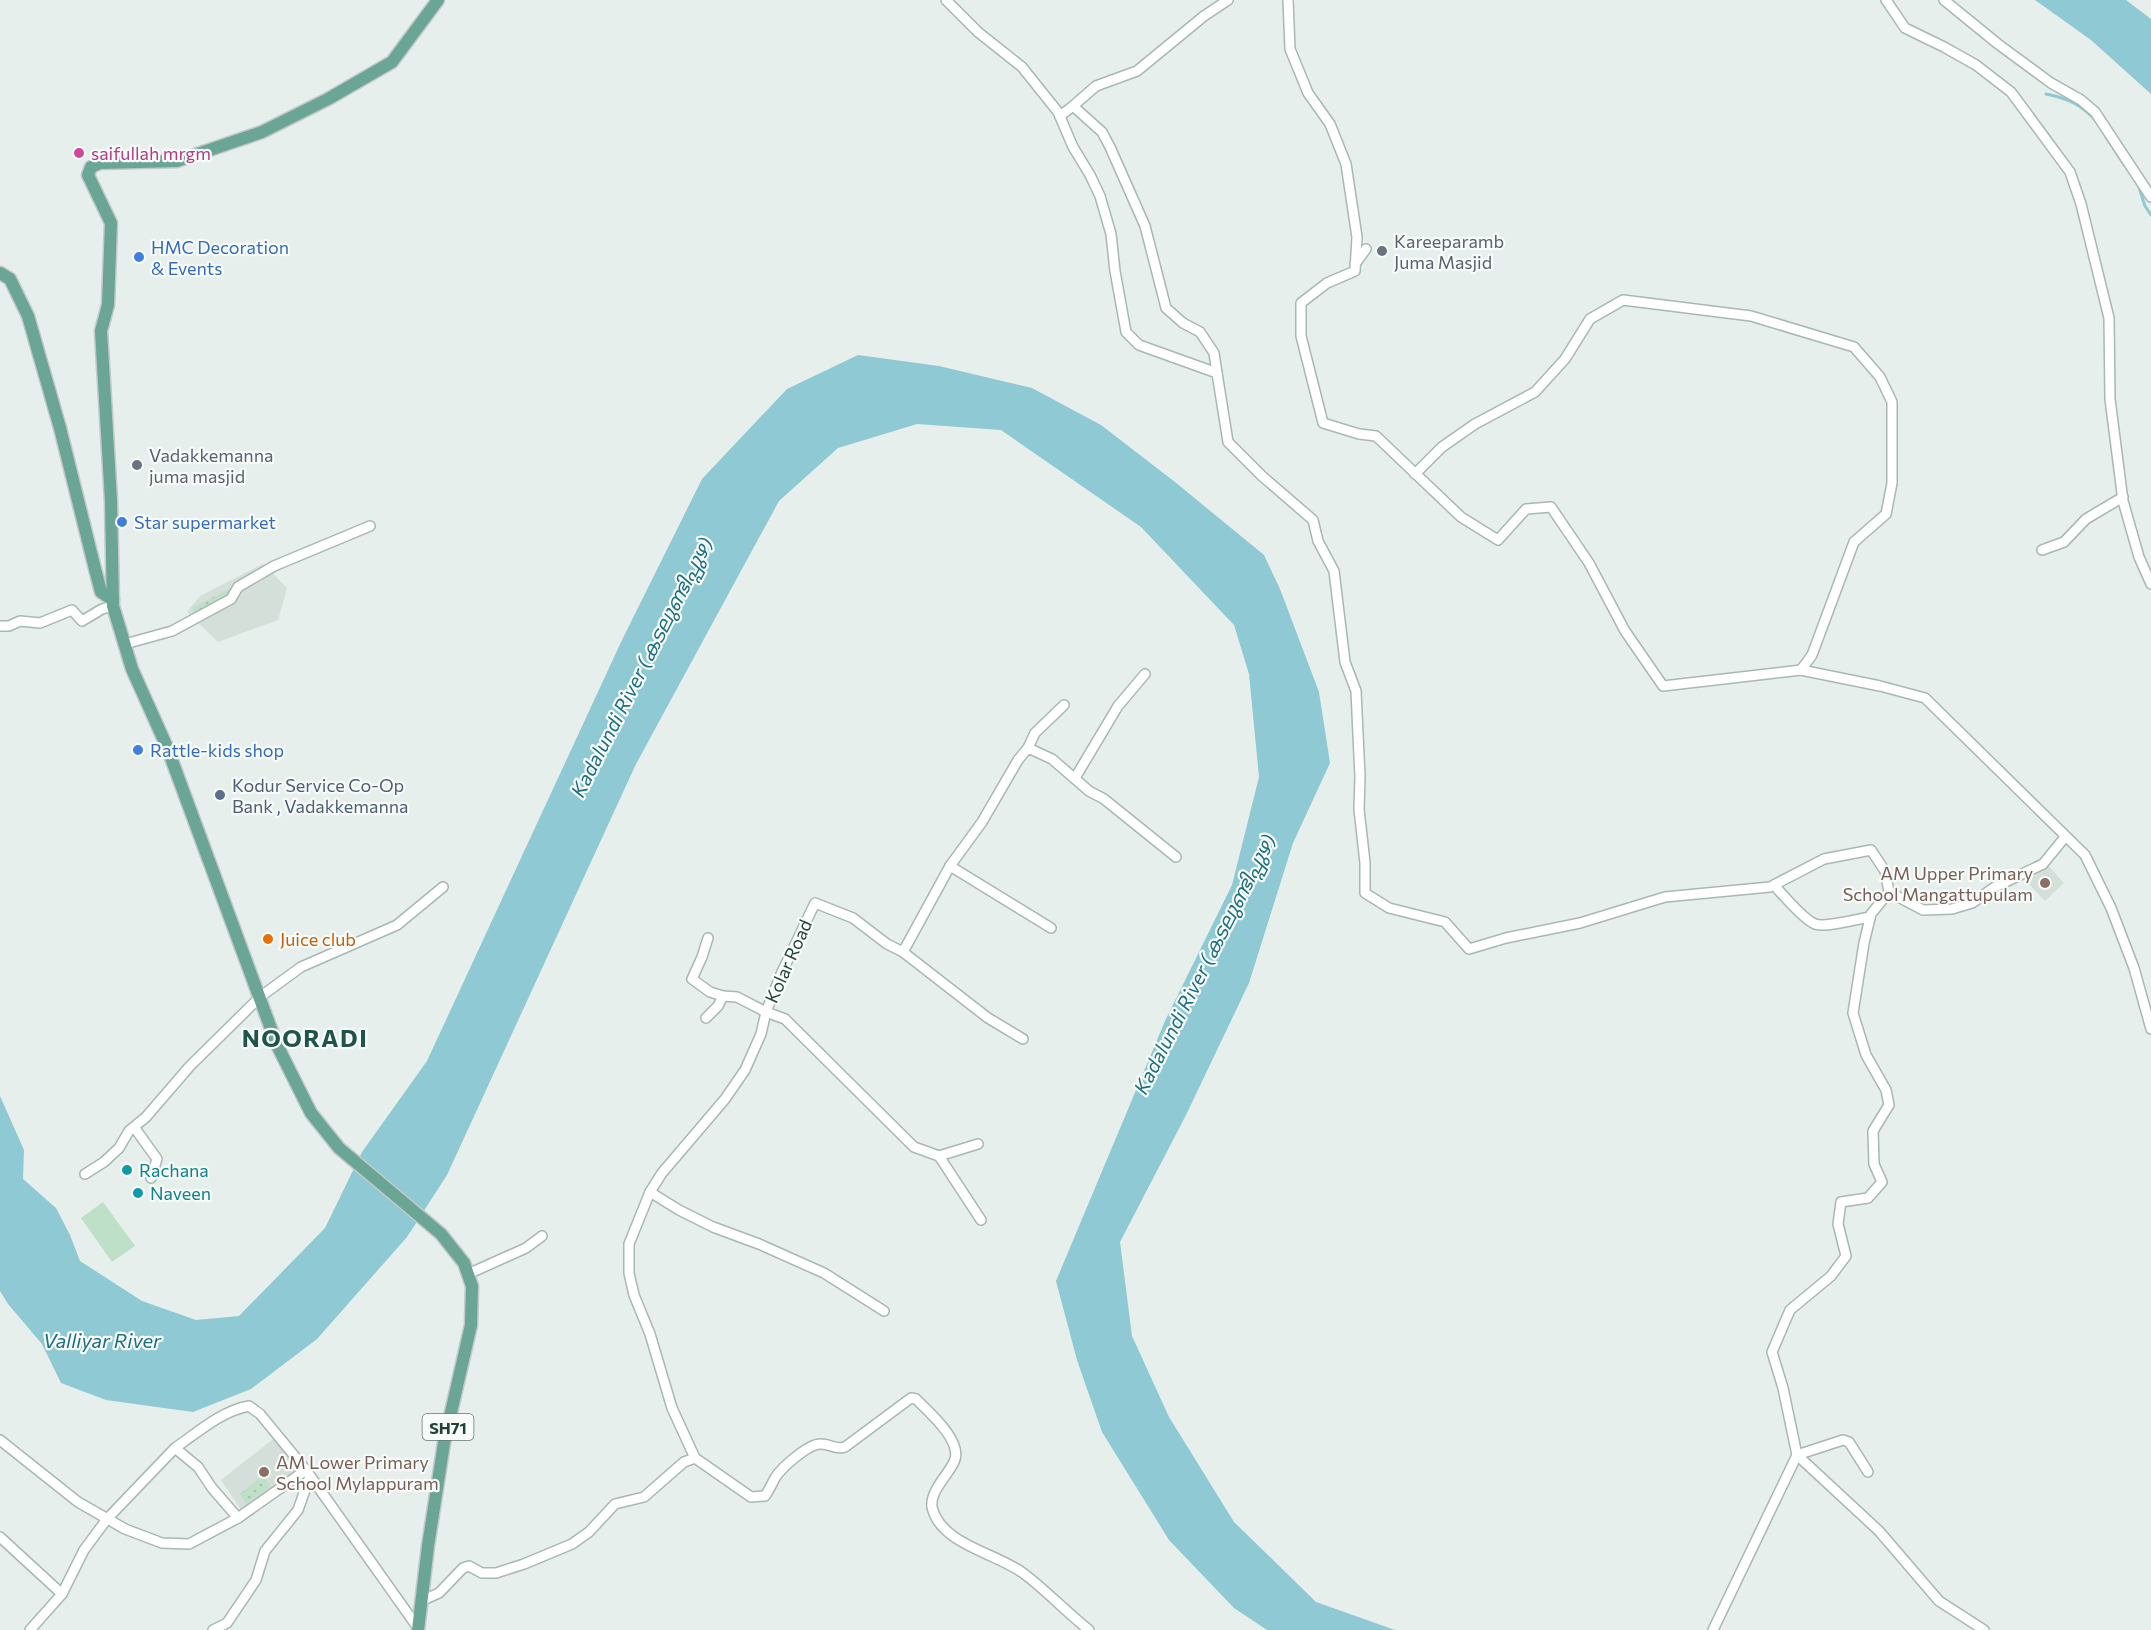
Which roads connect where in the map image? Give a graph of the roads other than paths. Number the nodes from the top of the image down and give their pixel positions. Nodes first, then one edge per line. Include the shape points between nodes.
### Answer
1 (438, 0) edge
2 (946, 0) edge
3 (1228, 0) edge
4 (1288, 0) edge
5 (1886, 0) edge
6 (1944, 0) edge
7 (1073, 106) junction
8 (1060, 116) junction
9 (2151, 197) edge
10 (1366, 249) dead end
11 (1355, 271) junction
12 (5, 276) edge
13 (1217, 373) junction
14 (1415, 474) junction
15 (2123, 497) junction
16 (370, 526) dead end
17 (2042, 549) dead end
18 (2151, 584) edge
19 (113, 603) junction
20 (0, 626) edge
21 (125, 644) junction
22 (1801, 670) junction
23 (1145, 674) dead end
24 (1064, 705) dead end
25 (1028, 748) junction
26 (1075, 778) junction
27 (2065, 837) junction
28 (1176, 857) dead end
29 (950, 866) junction
30 (1774, 885) junction
31 (443, 887) dead end
32 (1889, 892) junction
33 (1870, 917) junction
34 (1051, 928) dead end
35 (708, 938) dead end
36 (903, 952) junction
37 (723, 996) junction
38 (260, 997) junction
39 (766, 1012) junction
40 (706, 1018) dead end
41 (2151, 1029) edge
42 (1023, 1039) dead end
43 (134, 1127) junction
44 (978, 1144) dead end
45 (939, 1156) junction
46 (85, 1174) dead end
47 (151, 1178) dead end
48 (650, 1192) junction
49 (981, 1220) dead end
50 (542, 1236) dead end
51 (468, 1274) junction
52 (884, 1311) dead end
53 (0, 1440) edge
54 (175, 1448) junction
55 (1797, 1455) junction
56 (695, 1458) junction
57 (1868, 1472) dead end
58 (308, 1473) junction
59 (238, 1518) junction
60 (106, 1519) junction
61 (0, 1537) edge
62 (62, 1594) junction
63 (421, 1601) junction
64 (418, 1629) edge
65 (30, 1630) edge
66 (213, 1630) edge
67 (1089, 1630) edge
68 (1713, 1630) edge
69 (1984, 1630) edge

1 - 19 main road, SH71 via 392,62 262,132 177,161 124,161 91,167 88,175 111,223 108,305 101,331
2 - 8 street via 1022,68
3 - 7 street via 1137,71 1096,86
4 - 11 street via 1290,50 1308,93 1330,124 1346,164 1357,237
5 - 15 street via 1905,28 1976,65 2011,92 2070,172 2109,318 2110,399
6 - 9 street via 1998,45 2095,112
7 - 8 street
7 - 13 street via 1102,132 1110,147 1145,226 1166,308 1200,332 1214,353
8 - 13 street via 1100,196 1111,234 1126,332 1138,345
10 - 11 street via 1355,263
11 - 14 street via 1327,283 1301,303 1301,336 1323,423 1376,436
12 - 19 main road via 28,316 102,592
13 - 30 street via 1228,442 1313,520 1318,541 1334,571 1345,662 1356,691 1365,893 1389,908 1445,922 1469,950 1665,897
14 - 22 street via 1461,517 1498,540 1526,509 1551,507 1589,563 1625,631 1663,686
14 - 22 street via 1467,430 1535,392 1565,359 1590,319 1623,300 1751,316 1854,347 1880,377 1892,402 1892,483 1886,514 1854,542 1812,655
15 - 17 street via 2086,519 2064,542
15 - 18 street via 2139,557
16 - 21 street via 274,566 238,587 231,598 172,631
19 - 20 street via 82,621 72,610 40,623 20,621
19 - 21 main road, SH71
21 - 38 main road, SH71
22 - 27 street via 1925,698
23 - 26 street via 1118,706
24 - 25 street via 1035,733
25 - 26 street via 1052,759
25 - 29 street
26 - 28 street
27 - 32 street via 2043,864 1972,903 1952,909 1923,910
27 - 41 street via 2085,855 2111,908 2134,968
29 - 34 street
29 - 36 street
30 - 32 street via 1824,859 1871,850 1885,871
30 - 33 street via 1814,924
31 - 38 street via 397,925 301,967
32 - 33 street
33 - 55 street via 1853,1013 1866,1055 1886,1090 1889,1105 1873,1131 1874,1164 1882,1182 1868,1198 1841,1202 1838,1224 1846,1256 1831,1276 1790,1310 1772,1352
35 - 37 street via 692,979
36 - 39 street, Kolar Road via 853,918 815,903
36 - 42 street via 988,1018
37 - 39 street via 737,997
37 - 40 street
38 - 43 street
38 - 51 main road, SH71 via 277,1046 312,1113 339,1148 441,1234
39 - 45 street via 785,1019 914,1147
39 - 48 street, Kolar Road via 762,1034 725,1100
43 - 46 street via 104,1162
43 - 47 street via 158,1159
44 - 45 street
45 - 49 street
48 - 52 street via 713,1227 816,1269
48 - 56 street, Kolar Road via 629,1244 629,1273 672,1408
50 - 51 street via 526,1248
51 - 63 main road, SH71 via 472,1286 471,1324 444,1443
53 - 60 street via 78,1502
54 - 58 street via 217,1419 249,1406
54 - 59 street via 198,1467
54 - 60 street
55 - 57 street via 1843,1440 1849,1442
55 - 68 street
55 - 69 street via 1879,1531 1939,1600
56 - 63 street via 684,1462 644,1497 615,1504 572,1544 495,1573 463,1568 439,1593
56 - 67 street via 751,1497 765,1496 784,1468 810,1447 845,1447 911,1398 916,1399 955,1444 956,1460 932,1500 938,1518 948,1531 973,1548 1023,1573
58 - 59 street
58 - 64 street
58 - 66 street via 298,1510 265,1551 256,1580 227,1623
59 - 60 street via 189,1544 162,1544
60 - 62 street via 84,1550
61 - 62 street
62 - 65 street
63 - 64 main road, SH71

